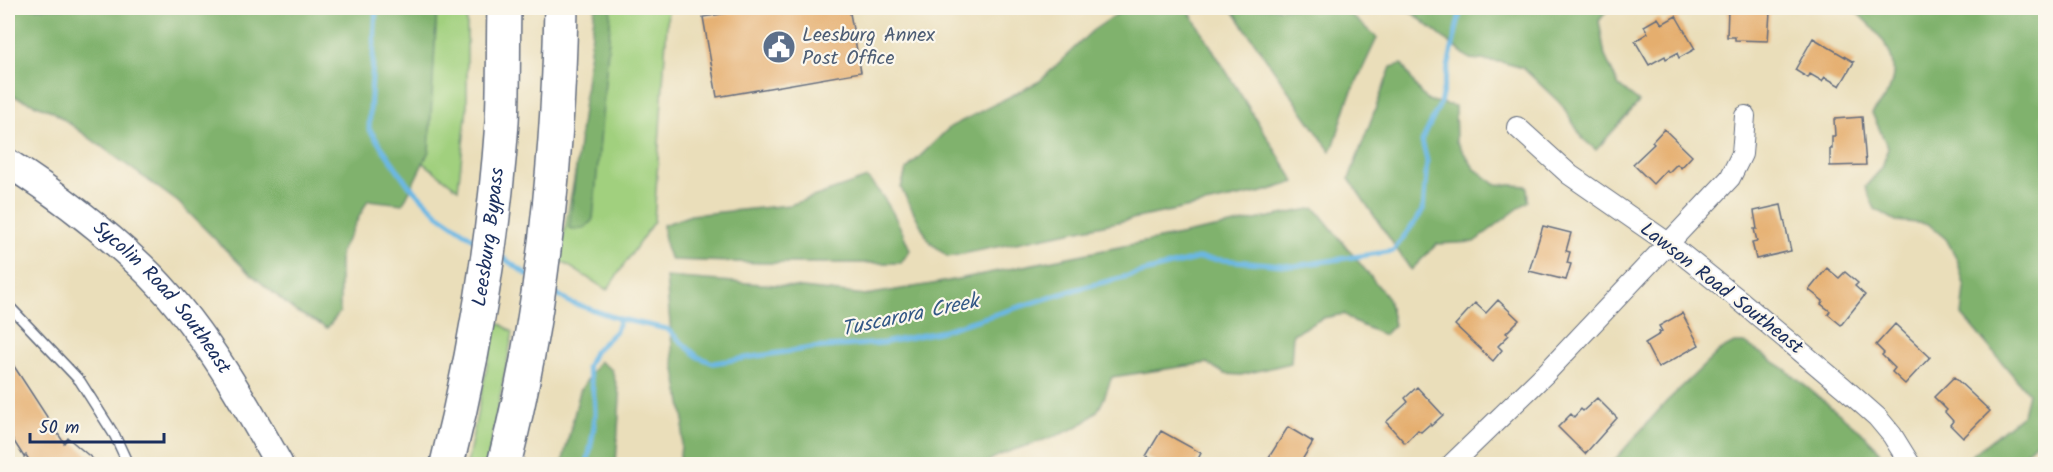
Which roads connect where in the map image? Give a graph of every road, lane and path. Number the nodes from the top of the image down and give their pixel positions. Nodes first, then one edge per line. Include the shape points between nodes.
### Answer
1 (504, 8) edge
2 (561, 8) edge
3 (1745, 116) dead end
4 (1517, 127) dead end
5 (8, 163) edge
6 (1668, 243) junction
7 (8, 304) edge
8 (128, 465) edge
9 (279, 465) edge
10 (447, 465) edge
11 (504, 465) edge
12 (1452, 465) edge
13 (1910, 465) edge

1 - 10 highway, Leesburg Bypass via 498,169 480,306
2 - 11 highway via 542,273
3 - 6 street via 1742,154 1730,178
4 - 6 street, Lawson Road Southeast via 1570,175
5 - 9 main road, Sycolin Road Southeast via 66,201 149,275 223,369
6 - 12 street via 1546,373
6 - 13 street, Lawson Road Southeast via 1877,417
7 - 8 lane via 80,381 115,436

